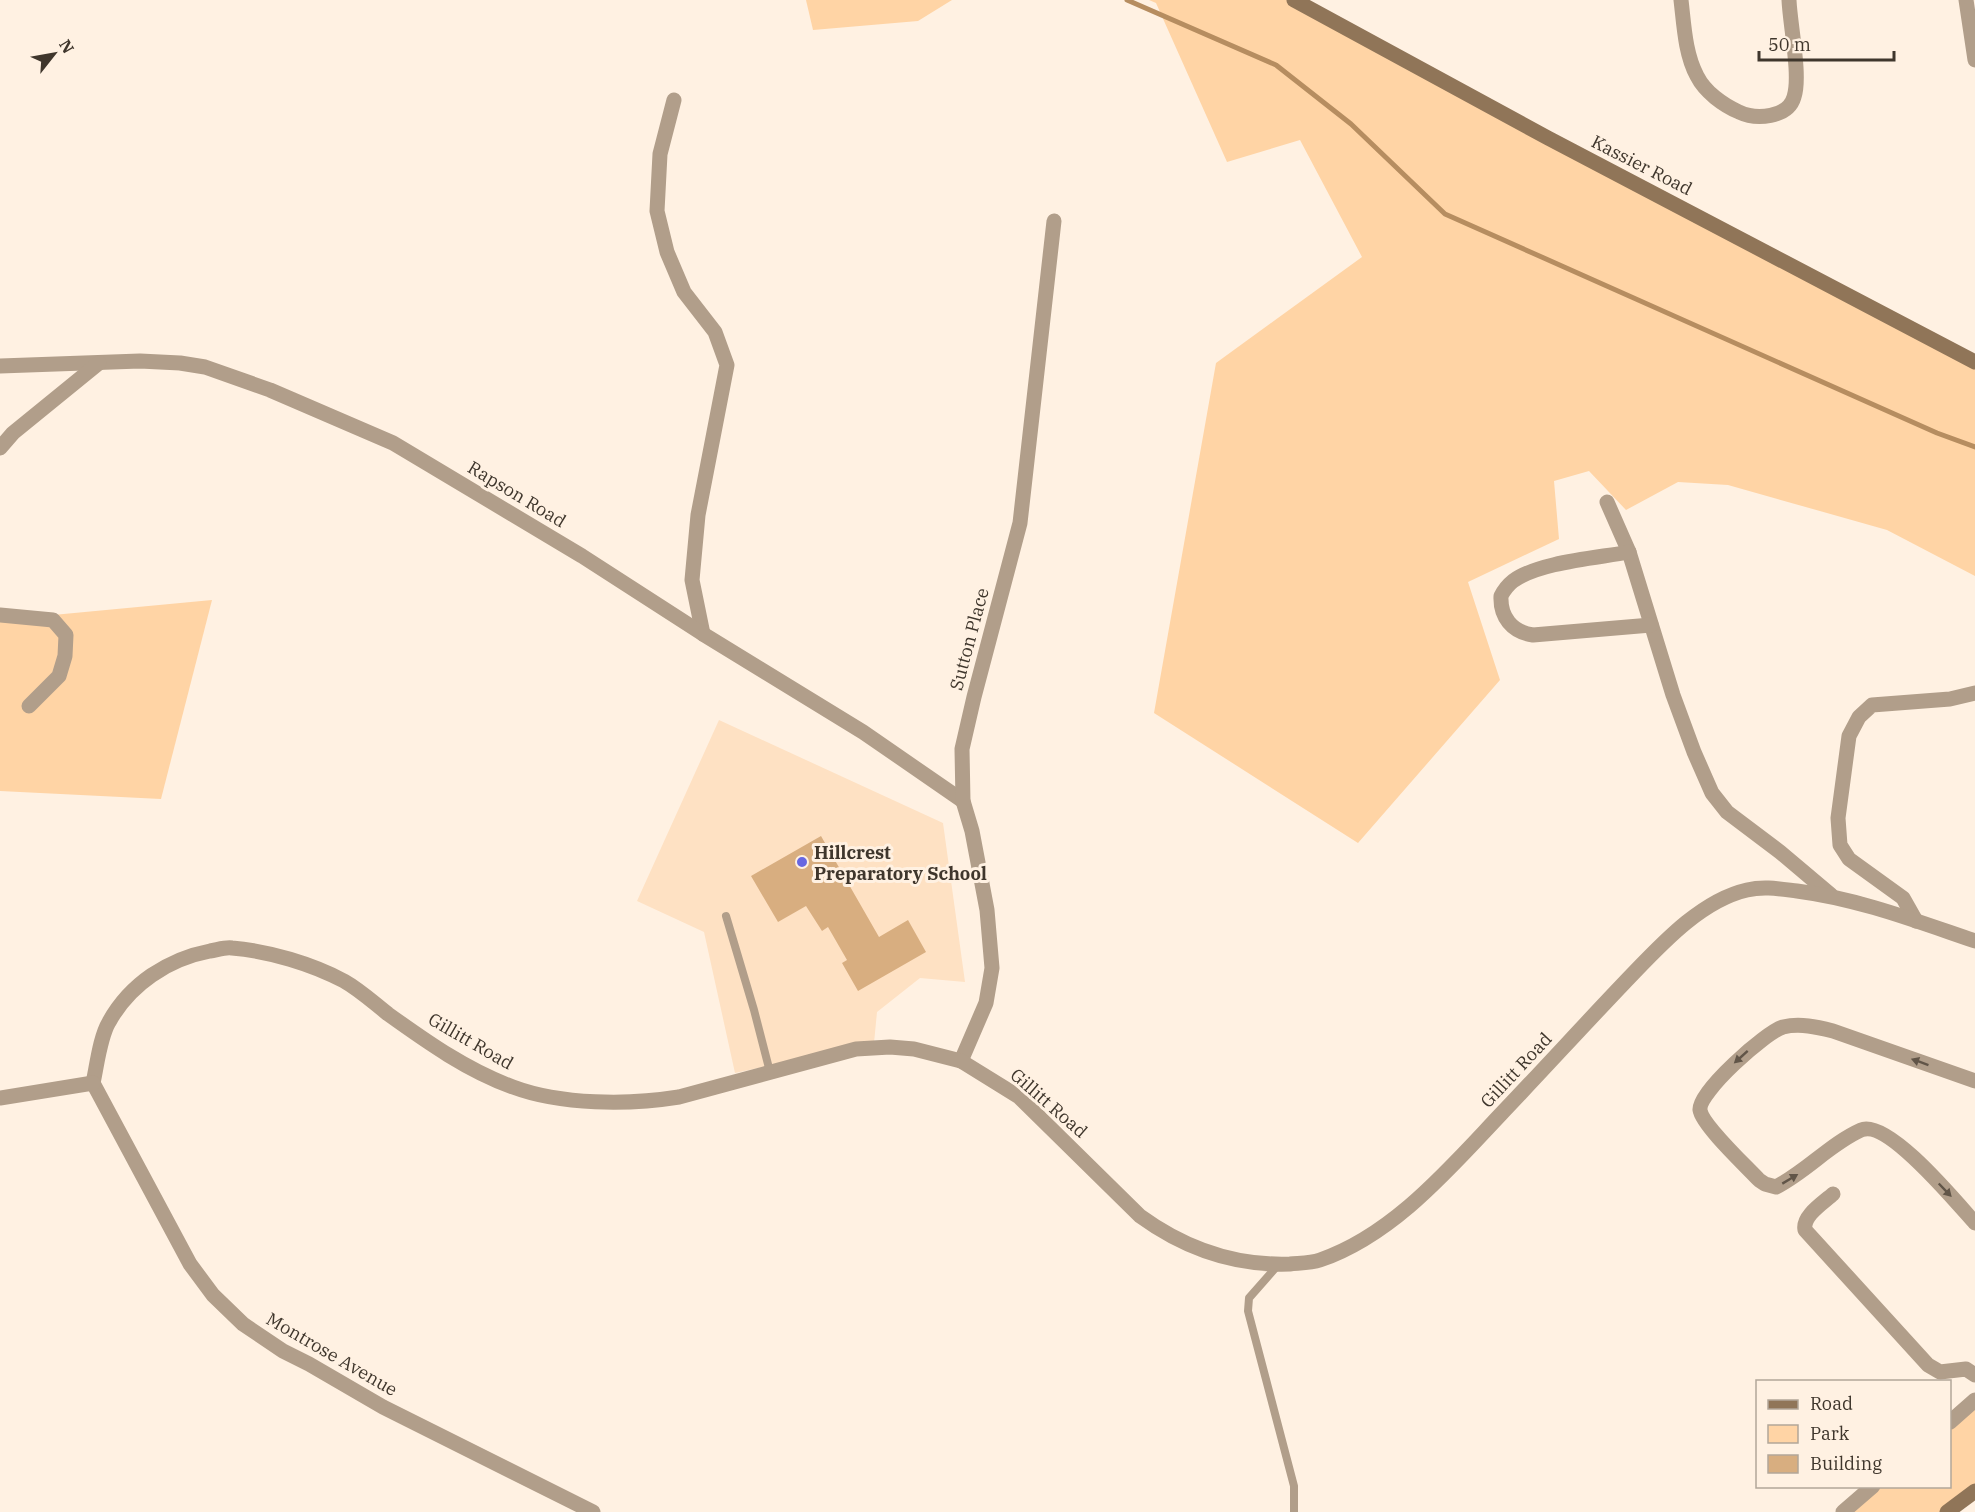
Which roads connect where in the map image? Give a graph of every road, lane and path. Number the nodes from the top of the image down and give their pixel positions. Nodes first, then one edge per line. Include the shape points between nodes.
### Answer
1 (1294, 0) edge
2 (1681, 0) edge
3 (1790, 0) edge
4 (1966, 0) edge
5 (1975, 60) edge
6 (674, 100) dead end
7 (1054, 221) dead end
8 (1975, 362) edge
9 (99, 363) junction
10 (0, 366) edge
11 (0, 448) edge
12 (1607, 502) dead end
13 (1629, 552) junction
14 (0, 615) edge
15 (1651, 625) junction
16 (703, 634) junction
17 (1975, 693) edge
18 (29, 706) dead end
19 (963, 801) junction
20 (1832, 896) junction
21 (726, 916) dead end
22 (1916, 921) junction
23 (1975, 942) edge
24 (961, 1061) junction
25 (770, 1072) junction
26 (1975, 1081) edge
27 (93, 1083) junction
28 (0, 1098) edge
29 (1833, 1194) dead end
30 (1975, 1223) edge
31 (1279, 1264) junction
32 (1975, 1375) edge
33 (1975, 1400) edge
34 (1951, 1421) edge
35 (1871, 1488) edge
36 (1975, 1491) edge
37 (593, 1512) edge
38 (1294, 1512) edge
39 (1843, 1512) edge
40 (1947, 1512) edge

1 - 8 main road, Kassier Road
2 - 3 street via 1688,48 1704,87 1738,112 1768,116 1785,110 1795,95
4 - 5 street
6 - 16 street via 660,154 657,211 667,252 684,292 715,332 727,365 698,515 692,580
7 - 19 street, Sutton Place via 1020,523 962,749
9 - 10 street, Rapson Road
9 - 11 street
9 - 16 street, Rapson Road via 205,367 393,443
12 - 13 street
13 - 15 street
13 - 15 street via 1547,566 1523,576 1513,581 1501,596 1501,609 1513,627 1533,635
14 - 18 street via 53,620 66,635 59,676
15 - 20 street via 1690,743 1712,794 1727,812
16 - 19 street, Rapson Road via 863,732
17 - 22 street via 1950,699 1872,705 1859,717 1849,736 1838,818 1840,845 1849,859 1902,898
19 - 24 street, Sutton Place via 987,910 992,968 986,1003
20 - 22 street, Gillitt Road
20 - 31 street, Gillitt Road via 1772,887 1751,889 1726,896 1698,913 1638,969 1469,1148 1394,1219 1359,1244 1317,1261
21 - 25 lane
22 - 23 street, Gillitt Road
24 - 25 street, Gillitt Road via 890,1047 856,1049
24 - 31 street, Gillitt Road via 1019,1097 1140,1216 1160,1230 1210,1253
25 - 27 street, Gillitt Road via 656,1100 626,1103 545,1096 507,1085 457,1060 346,982 306,963 230,947 178,960 157,970 141,984 108,1023
26 -> 30 street via 1817,1026 1792,1026 1771,1032 1734,1064 1702,1099 1700,1111 1759,1180 1776,1187 1863,1128 1877,1130 1910,1154
27 - 28 street
27 - 37 street, Montrose Avenue via 190,1264 213,1295 243,1324 383,1407
29 - 32 street via 1806,1219 1805,1230 1928,1365 1940,1372 1966,1369
31 - 38 lane via 1249,1298 1248,1311 1294,1486
33 - 34 street
35 - 39 street
36 - 40 main road

